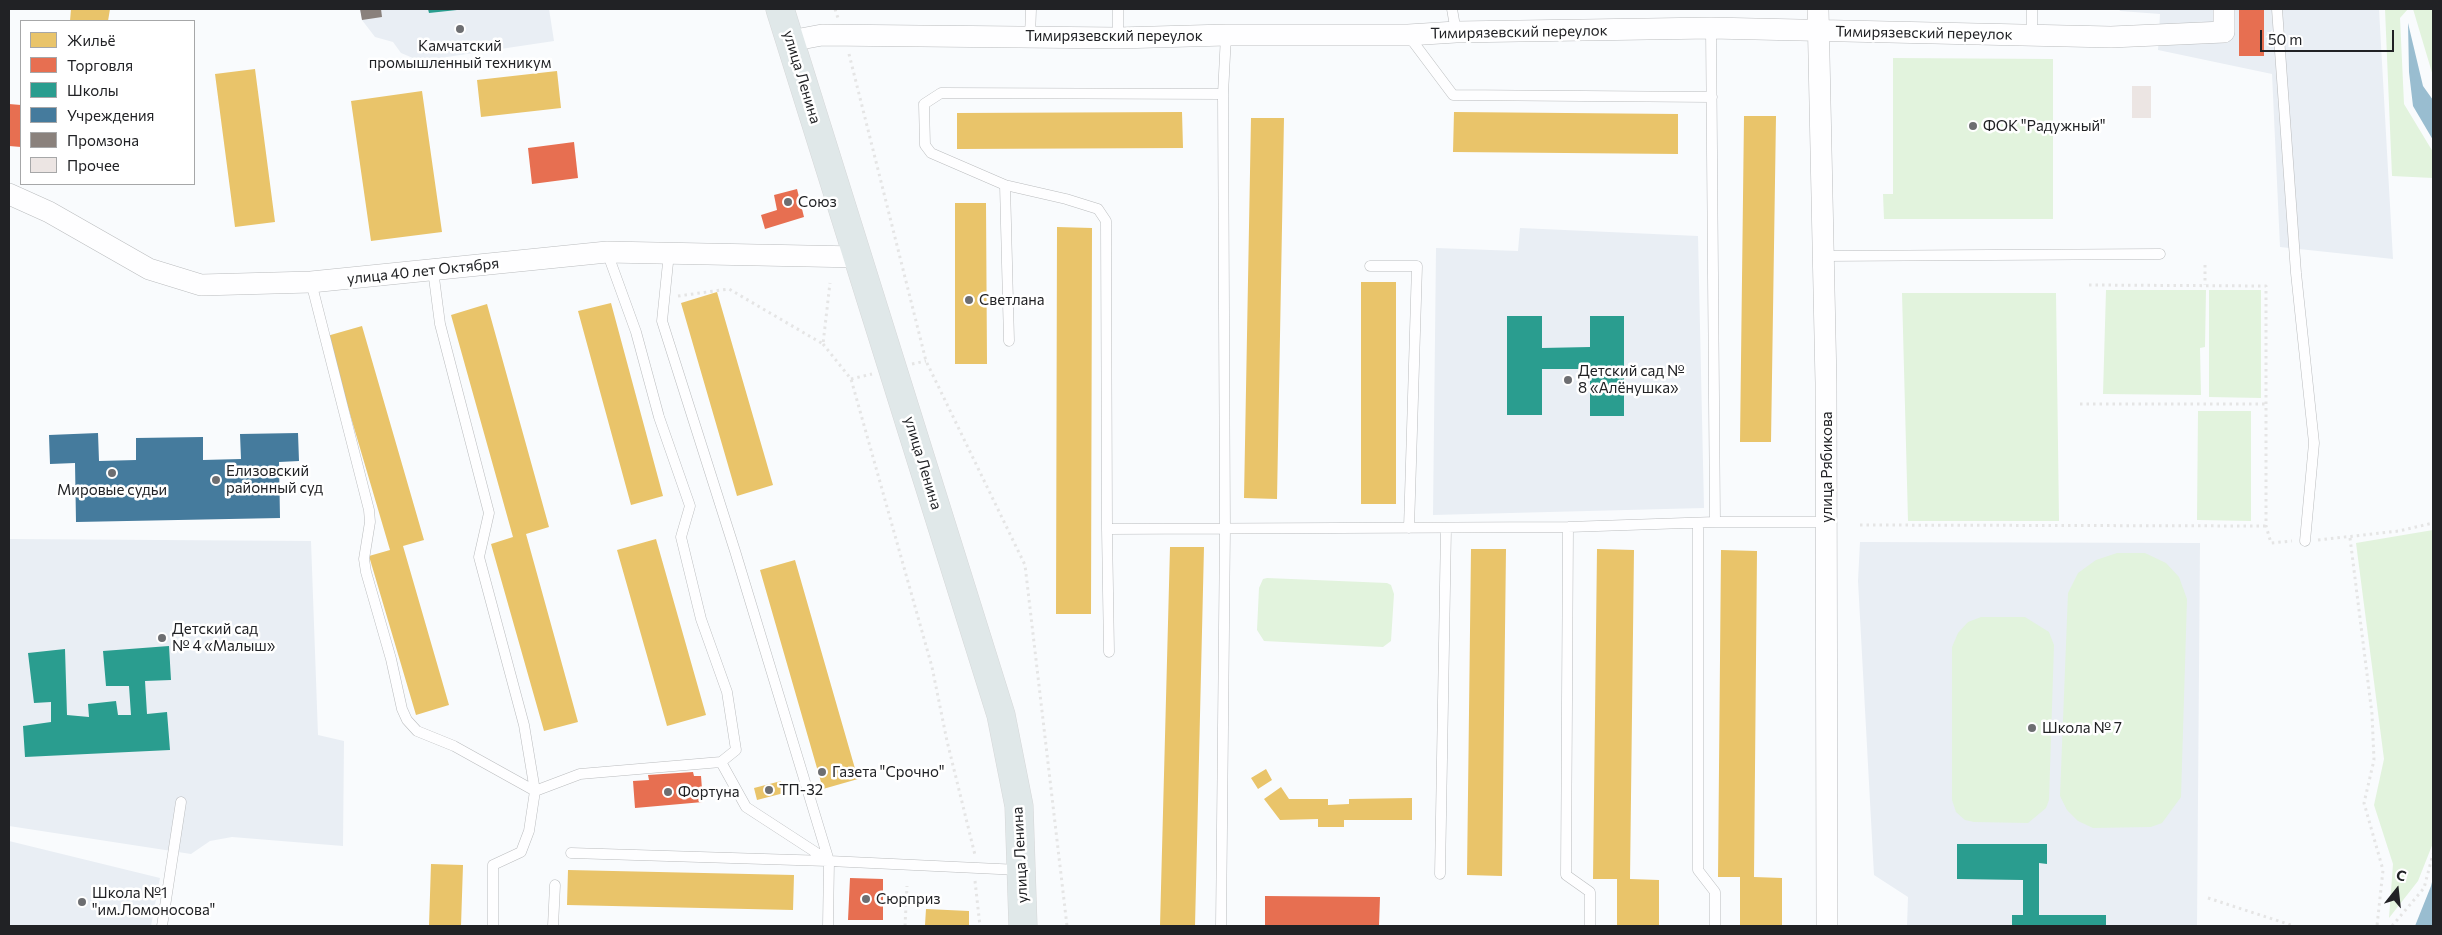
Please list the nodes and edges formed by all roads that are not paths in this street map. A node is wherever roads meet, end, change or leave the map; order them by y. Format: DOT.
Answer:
graph roads {
  1 [pos="780,9"];
  2 [pos="1030,9"];
  3 [pos="1118,9"];
  4 [pos="1452,9"];
  5 [pos="1818,9"];
  6 [pos="2032,9"];
  7 [pos="2224,9"];
  8 [pos="2277,9"];
  9 [pos="1711,28"];
  10 [pos="1818,31"];
  11 [pos="1456,32"];
  12 [pos="1226,35"];
  13 [pos="1408,35"];
  14 [pos="2032,35"];
  15 [pos="1030,37"];
  16 [pos="1118,38"];
  17 [pos="790,41"];
  18 [pos="1223,94"];
  19 [pos="1712,97"];
  20 [pos="1005,186"];
  21 [pos="9,194"];
  22 [pos="607,252"];
  23 [pos="669,253"];
  24 [pos="2160,254"];
  25 [pos="1822,256"];
  26 [pos="858,257"];
  27 [pos="1370,266"];
  28 [pos="433,270"];
  29 [pos="310,282"];
  30 [pos="1009,341"];
  31 [pos="1715,522"];
  32 [pos="1827,522"];
  33 [pos="1698,523"];
  34 [pos="1568,527"];
  35 [pos="1225,528"];
  36 [pos="1409,528"];
  37 [pos="1446,528"];
  38 [pos="1107,529"];
  39 [pos="2304,541"];
  40 [pos="1109,652"];
  41 [pos="721,762"];
  42 [pos="534,791"];
  43 [pos="182,802"];
  44 [pos="571,853"];
  45 [pos="829,862"];
  46 [pos="1021,870"];
  47 [pos="1440,874"];
  48 [pos="555,885"];
  49 [pos="162,926"];
  50 [pos="493,926"];
  51 [pos="553,926"];
  52 [pos="828,926"];
  53 [pos="1023,926"];
  54 [pos="1221,926"];
  55 [pos="1590,926"];
  56 [pos="1715,926"];
  57 [pos="1827,926"];
  1 -- 17 [label="main road, улица Ленина"];
  2 -- 15 [label="lane"];
  3 -- 16 [label="lane"];
  4 -- 11 [label="lane"];
  5 -- 10 [label="street, улица Рябикова"];
  6 -- 14 [label="lane"];
  7 -- 14 [label="street, Тимирязевский переулок"];
  8 -- 39 [label="lane"];
  9 -- 10 [label="street, Тимирязевский переулок"];
  9 -- 11 [label="street, Тимирязевский переулок"];
  9 -- 19 [label="lane"];
  10 -- 14 [label="street, Тимирязевский переулок"];
  10 -- 25 [label="street, улица Рябикова"];
  11 -- 13 [label="street, Тимирязевский переулок"];
  12 -- 13 [label="street, Тимирязевский переулок"];
  12 -- 16 [label="street, Тимирязевский переулок"];
  12 -- 18 [label="lane"];
  13 -- 19 [label="lane"];
  15 -- 16 [label="street, Тимирязевский переулок"];
  15 -- 17 [label="street, Тимирязевский переулок"];
  17 -- 26 [label="main road, улица Ленина"];
  18 -- 20 [label="lane"];
  18 -- 35 [label="lane"];
  19 -- 31 [label="lane"];
  20 -- 30 [label="lane"];
  20 -- 38 [label="lane"];
  21 -- 29 [label="street, улица 40 лет Октября"];
  22 -- 23 [label="street, улица 40 лет Октября"];
  22 -- 28 [label="street, улица 40 лет Октября"];
  22 -- 41 [label="lane"];
  23 -- 26 [label="street, улица 40 лет Октября"];
  23 -- 45 [label="lane"];
  24 -- 25 [label="lane"];
  25 -- 32 [label="street, улица Рябикова"];
  26 -- 46 [label="main road, улица Ленина"];
  27 -- 36 [label="lane"];
  28 -- 29 [label="street, улица 40 лет Октября"];
  28 -- 42 [label="lane"];
  29 -- 42 [label="lane"];
  31 -- 32 [label="lane"];
  31 -- 33 [label="lane"];
  32 -- 57 [label="street, улица Рябикова"];
  33 -- 34 [label="lane"];
  33 -- 56 [label="lane"];
  34 -- 37 [label="lane"];
  34 -- 55 [label="lane"];
  35 -- 36 [label="lane"];
  35 -- 38 [label="lane"];
  35 -- 54 [label="lane"];
  36 -- 37 [label="lane"];
  37 -- 47 [label="lane"];
  38 -- 40 [label="lane"];
  41 -- 42 [label="lane"];
  41 -- 45 [label="lane"];
  42 -- 50 [label="lane"];
  43 -- 49 [label="lane"];
  44 -- 45 [label="lane"];
  45 -- 46 [label="lane"];
  45 -- 52 [label="lane"];
  46 -- 53 [label="main road, улица Ленина"];
  48 -- 51 [label="lane"];
}
